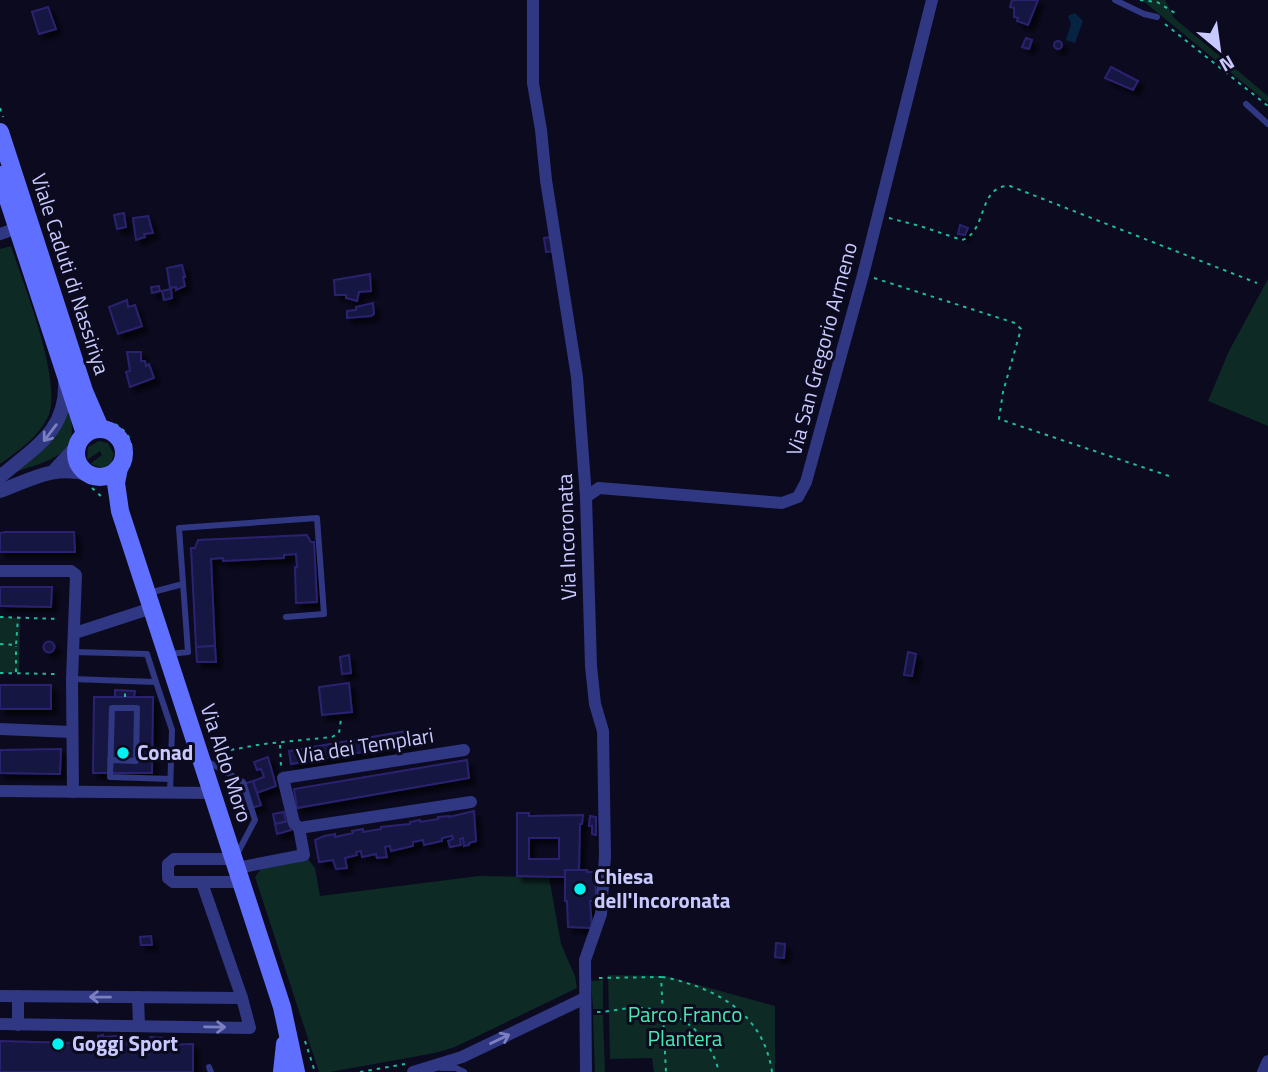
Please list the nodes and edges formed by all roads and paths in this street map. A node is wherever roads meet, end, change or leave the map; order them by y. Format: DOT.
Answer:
graph roads {
  1 [pos="533,0"];
  2 [pos="932,0"];
  3 [pos="1115,0"];
  4 [pos="1135,0"];
  5 [pos="1140,0"];
  6 [pos="1175,13"];
  7 [pos="1157,17"];
  8 [pos="1246,104"];
  9 [pos="1268,106"];
  10 [pos="1268,124"];
  11 [pos="0,132"];
  12 [pos="0,175"];
  13 [pos="878,216"];
  14 [pos="9,231"];
  15 [pos="863,275"];
  16 [pos="1257,283"];
  17 [pos="64,370"];
  18 [pos="87,436"];
  19 [pos="120,468"];
  20 [pos="54,471"];
  21 [pos="1169,476"];
  22 [pos="0,477"];
  23 [pos="91,479"];
  24 [pos="0,491"];
  25 [pos="586,497"];
  26 [pos="113,509"];
  27 [pos="0,571"];
  28 [pos="183,584"];
  29 [pos="150,601"];
  30 [pos="0,617"];
  31 [pos="286,617"];
  32 [pos="18,618"];
  33 [pos="59,619"];
  34 [pos="75,633"];
  35 [pos="0,644"];
  36 [pos="16,645"];
  37 [pos="74,652"];
  38 [pos="167,654"];
  39 [pos="0,673"];
  40 [pos="16,673"];
  41 [pos="58,674"];
  42 [pos="72,679"];
  43 [pos="156,682"];
  44 [pos="125,692"];
  45 [pos="125,697"];
  46 [pos="341,719"];
  47 [pos="0,729"];
  48 [pos="72,732"];
  49 [pos="280,744"];
  50 [pos="464,750"];
  51 [pos="199,757"];
  52 [pos="110,760"];
  53 [pos="283,778"];
  54 [pos="170,779"];
  55 [pos="0,791"];
  56 [pos="72,792"];
  57 [pos="170,793"];
  58 [pos="212,793"];
  59 [pos="471,802"];
  60 [pos="299,828"];
  61 [pos="237,870"];
  62 [pos="202,883"];
  63 [pos="661,977"];
  64 [pos="595,978"];
  65 [pos="0,996"];
  66 [pos="18,996"];
  67 [pos="138,997"];
  68 [pos="242,998"];
  69 [pos="585,998"];
  70 [pos="663,1011"];
  71 [pos="585,1012"];
  72 [pos="0,1024"];
  73 [pos="18,1024"];
  74 [pos="139,1026"];
  75 [pos="285,1030"];
  76 [pos="462,1057"];
  77 [pos="1268,1061"];
  78 [pos="419,1070"];
  79 [pos="282,1072"];
  80 [pos="296,1072"];
  81 [pos="463,1072"];
  82 [pos="586,1072"];
  83 [pos="666,1072"];
  84 [pos="719,1072"];
  85 [pos="772,1072"];
  86 [pos="1264,1072"];
  1 -- 25 [label="street, Via Incoronata"];
  2 -- 13 [label="street, Via San Gregorio Armeno"];
  3 -- 7 [label="lane"];
  4 -- 7 [label="path"];
  5 -- 6 [label="path"];
  7 -- 9 [label="path"];
  8 -- 10 [label="lane"];
  11 -- 18 [label="main road, Viale Caduti di Nassiriya"];
  12 -- 14 [label="main road, Viale Caduti di Nassiriya"];
  13 -- 15 [label="street, Via San Gregorio Armeno"];
  13 -- 16 [label="path"];
  14 -- 17 [label="main road, Viale Caduti di Nassiriya"];
  15 -- 21 [label="path"];
  15 -- 25 [label="street, Via San Gregorio Armeno"];
  17 -- 18 [label="main road, Viale Caduti di Nassiriya"];
  17 -- 22 [label="street, one-way"];
  18 -- 19 [label="main road"];
  18 -- 20 [label="street"];
  18 -- 23 [label="main road"];
  19 -- 23 [label="main road"];
  19 -- 26 [label="main road, Via Aldo Moro"];
  20 -- 23 [label="street"];
  20 -- 24 [label="street"];
  23 -- 26 [label="main road, Via Aldo Moro"];
  23 -- 26 [label="path"];
  25 -- 69 [label="street, Via Incoronata"];
  26 -- 29 [label="main road, Via Aldo Moro"];
  27 -- 34 [label="street"];
  28 -- 29 [label="lane"];
  28 -- 31 [label="lane"];
  28 -- 38 [label="lane"];
  29 -- 34 [label="street"];
  29 -- 38 [label="main road, Via Aldo Moro"];
  30 -- 32 [label="path"];
  32 -- 33 [label="path"];
  32 -- 36 [label="path"];
  34 -- 37 [label="street"];
  35 -- 36 [label="path"];
  36 -- 40 [label="path"];
  37 -- 42 [label="street"];
  37 -- 43 [label="lane"];
  38 -- 51 [label="main road, Via Aldo Moro"];
  39 -- 40 [label="path"];
  40 -- 41 [label="path"];
  42 -- 43 [label="lane"];
  42 -- 48 [label="street"];
  43 -- 54 [label="lane"];
  44 -- 45 [label="path"];
  46 -- 49 [label="path"];
  47 -- 48 [label="street"];
  48 -- 56 [label="street"];
  49 -- 51 [label="path"];
  49 -- 53 [label="path"];
  50 -- 53 [label="street, Via dei Templari"];
  51 -- 58 [label="main road, Via Aldo Moro"];
  51 -- 61 [label="lane"];
  52 -- 52 [label="lane"];
  52 -- 54 [label="lane"];
  53 -- 60 [label="street, Via dei Templari"];
  54 -- 57 [label="lane"];
  55 -- 56 [label="street"];
  56 -- 57 [label="street"];
  57 -- 58 [label="street"];
  58 -- 61 [label="main road, Via Aldo Moro"];
  59 -- 60 [label="street"];
  60 -- 61 [label="street"];
  61 -- 62 [label="street"];
  61 -- 62 [label="street"];
  61 -- 75 [label="main road, Via Aldo Moro"];
  62 -- 68 [label="street"];
  63 -- 64 [label="path"];
  63 -- 70 [label="path"];
  63 -- 85 [label="path"];
  65 -- 66 [label="street"];
  67 -- 66 [label="street, one-way"];
  66 -- 73 [label="street"];
  67 -- 68 [label="street"];
  67 -- 74 [label="street"];
  74 -- 68 [label="street, one-way"];
  69 -- 71 [label="street, Via Incoronata"];
  76 -- 69 [label="street, one-way"];
  70 -- 71 [label="path"];
  70 -- 83 [label="path"];
  70 -- 84 [label="path"];
  71 -- 82 [label="street, Via Incoronata"];
  72 -- 73 [label="street"];
  73 -- 74 [label="street"];
  75 -- 79 [label="main road, Via Aldo Moro"];
  75 -- 80 [label="main road, Via Aldo Moro"];
  76 -- 78 [label="street"];
  76 -- 81 [label="lane"];
  77 -- 86 [label="street"];
  78 -- 81 [label="lane"];
}
